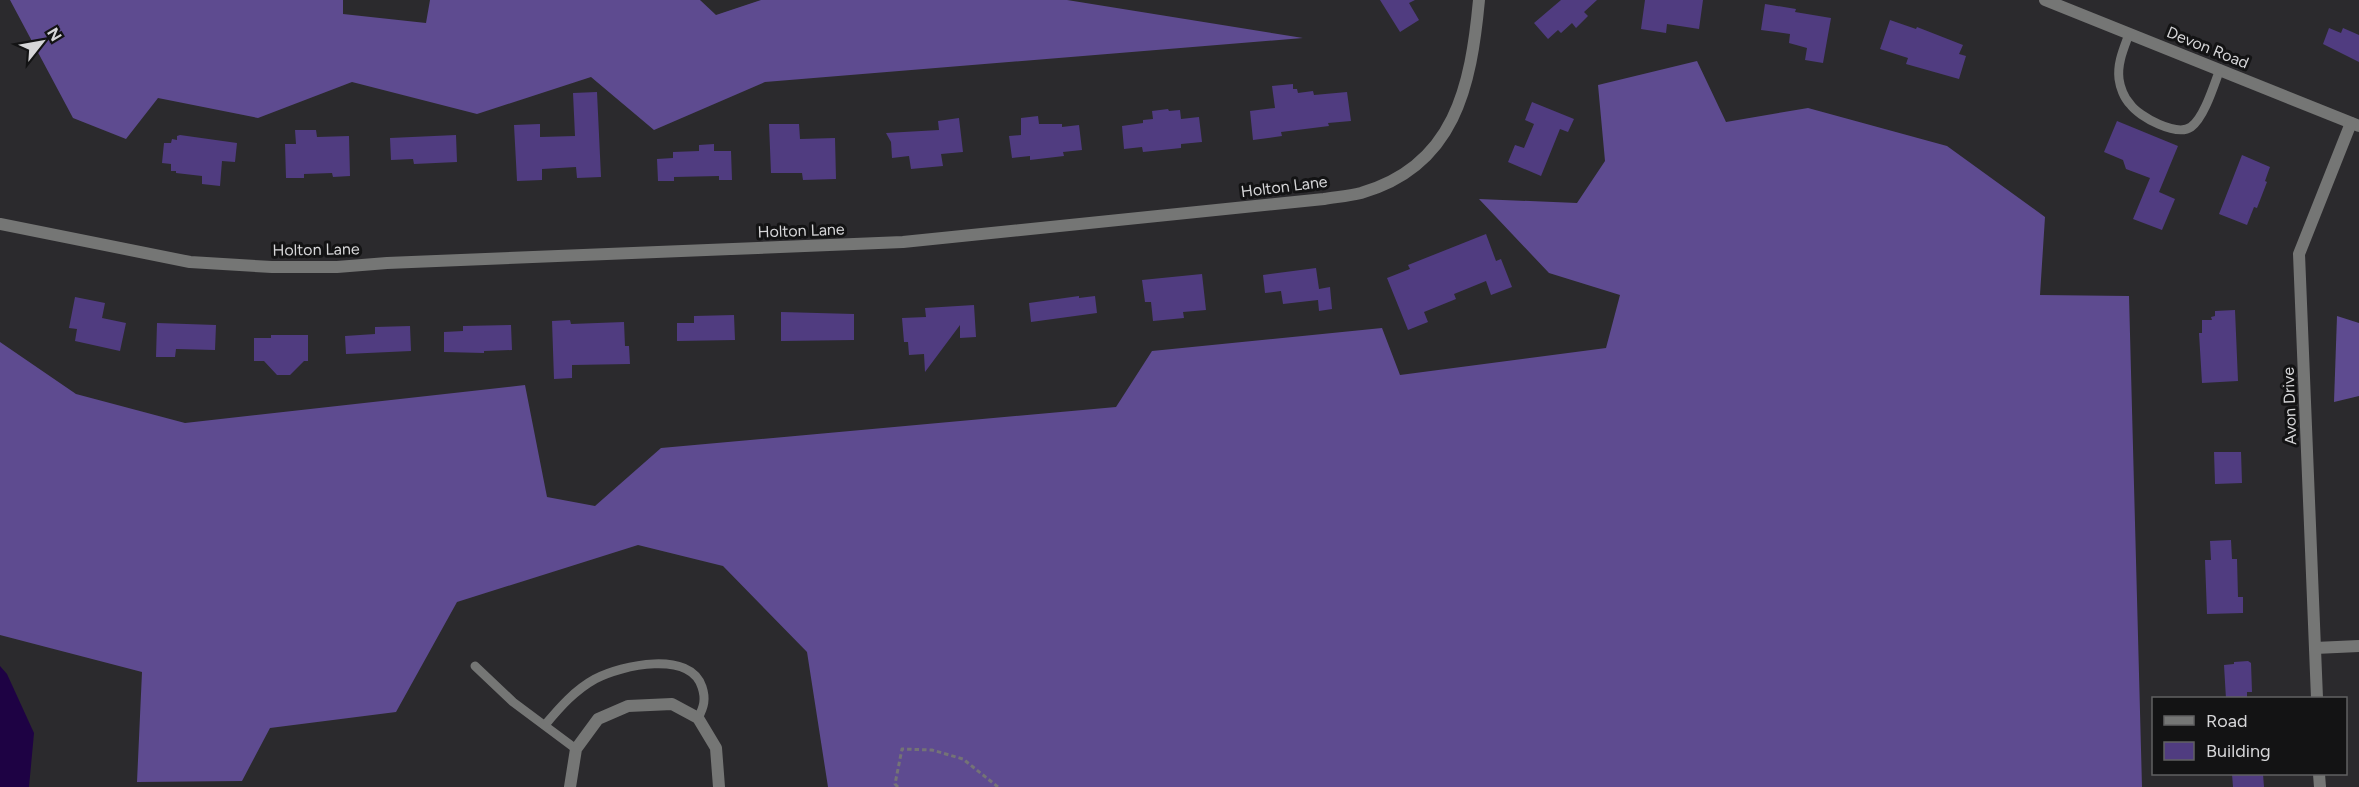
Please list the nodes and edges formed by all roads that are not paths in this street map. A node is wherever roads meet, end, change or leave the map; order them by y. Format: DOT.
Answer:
graph roads {
  1 [pos="1479,0"];
  2 [pos="2045,0"];
  3 [pos="2129,34"];
  4 [pos="2220,69"];
  5 [pos="2355,124"];
  6 [pos="0,224"];
  7 [pos="2359,646"];
  8 [pos="2315,648"];
  9 [pos="475,666"];
  10 [pos="2317,697"];
  11 [pos="698,718"];
  12 [pos="545,725"];
  13 [pos="576,749"];
  14 [pos="570,787"];
  15 [pos="719,787"];
  1 -- 6 [label="street, Holton Lane"];
  2 -- 3 [label="street, Devon Road"];
  3 -- 4 [label="street, Devon Road"];
  3 -- 4 [label="lane"];
  4 -- 5 [label="street, Devon Road"];
  5 -- 8 [label="street, Avon Drive"];
  7 -- 8 [label="street"];
  8 -- 10 [label="street, Avon Drive"];
  9 -- 12 [label="lane"];
  11 -- 12 [label="lane"];
  11 -- 13 [label="street"];
  11 -- 15 [label="street"];
  12 -- 13 [label="lane"];
  13 -- 14 [label="street"];
}
